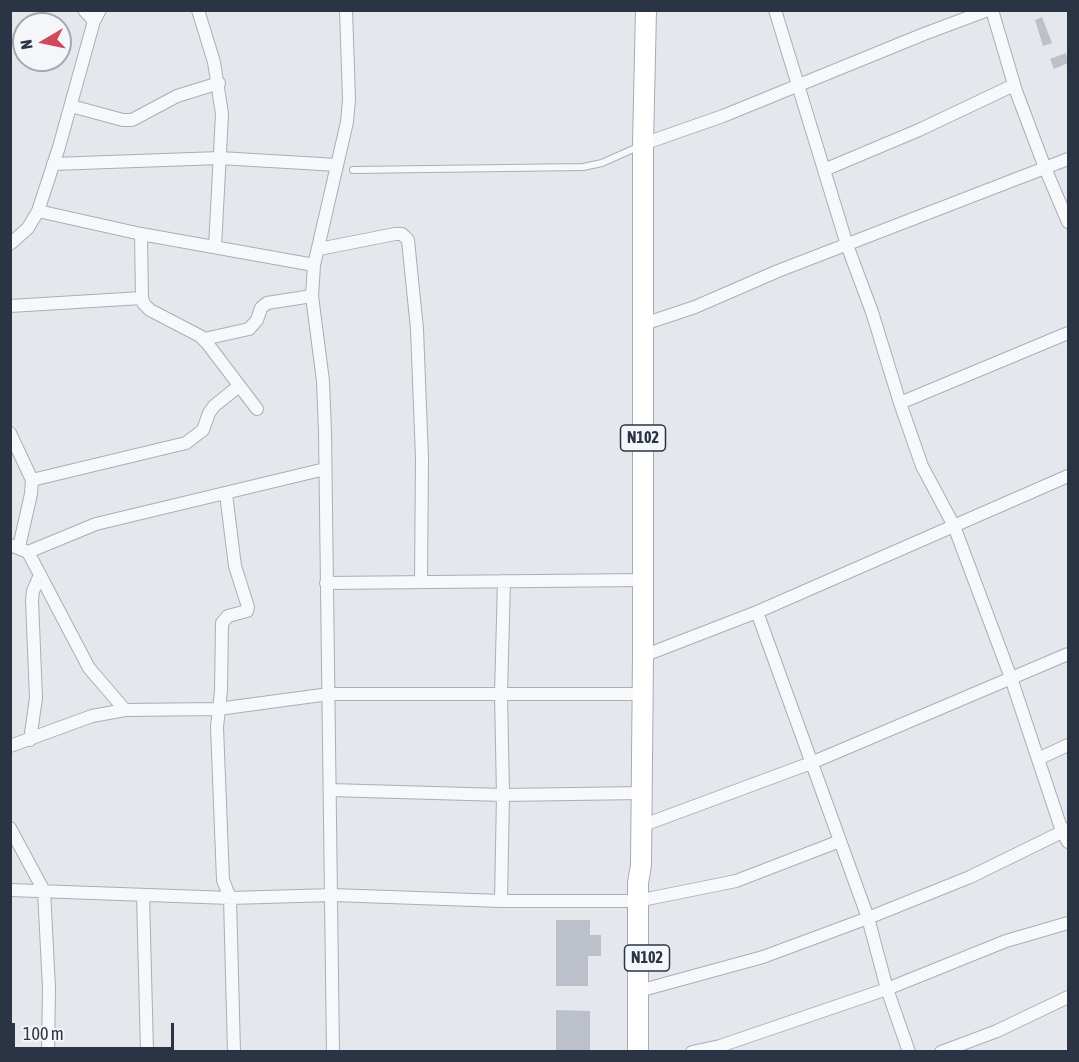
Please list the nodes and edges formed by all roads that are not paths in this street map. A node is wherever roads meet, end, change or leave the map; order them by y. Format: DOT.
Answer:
graph roads {
  1 [pos="84,10"];
  2 [pos="198,10"];
  3 [pos="346,10"];
  4 [pos="646,10"];
  5 [pos="775,10"];
  6 [pos="990,10"];
  7 [pos="97,16"];
  8 [pos="219,83"];
  9 [pos="1014,85"];
  10 [pos="798,86"];
  11 [pos="71,106"];
  12 [pos="643,144"];
  13 [pos="220,158"];
  14 [pos="1068,159"];
  15 [pos="54,164"];
  16 [pos="337,165"];
  17 [pos="1045,168"];
  18 [pos="353,170"];
  19 [pos="824,170"];
  20 [pos="38,211"];
  21 [pos="1068,222"];
  22 [pos="141,234"];
  23 [pos="10,244"];
  24 [pos="847,245"];
  25 [pos="216,247"];
  26 [pos="319,249"];
  27 [pos="314,265"];
  28 [pos="312,296"];
  29 [pos="142,298"];
  30 [pos="10,306"];
  31 [pos="644,324"];
  32 [pos="1068,333"];
  33 [pos="204,339"];
  34 [pos="238,386"];
  35 [pos="900,404"];
  36 [pos="257,410"];
  37 [pos="10,433"];
  38 [pos="325,469"];
  39 [pos="1068,476"];
  40 [pos="32,480"];
  41 [pos="226,494"];
  42 [pos="954,526"];
  43 [pos="19,548"];
  44 [pos="40,575"];
  45 [pos="643,580"];
  46 [pos="504,581"];
  47 [pos="421,582"];
  48 [pos="326,583"];
  49 [pos="757,612"];
  50 [pos="1068,654"];
  51 [pos="644,656"];
  52 [pos="1011,678"];
  53 [pos="329,694"];
  54 [pos="501,694"];
  55 [pos="643,694"];
  56 [pos="218,709"];
  57 [pos="126,710"];
  58 [pos="30,740"];
  59 [pos="1068,745"];
  60 [pos="10,746"];
  61 [pos="1038,759"];
  62 [pos="811,763"];
  63 [pos="330,789"];
  64 [pos="642,793"];
  65 [pos="503,795"];
  66 [pos="641,826"];
  67 [pos="10,828"];
  68 [pos="1066,834"];
  69 [pos="840,841"];
  70 [pos="10,890"];
  71 [pos="44,891"];
  72 [pos="143,895"];
  73 [pos="333,896"];
  74 [pos="230,898"];
  75 [pos="501,901"];
  76 [pos="642,901"];
  77 [pos="868,918"];
  78 [pos="1068,923"];
  79 [pos="646,989"];
  80 [pos="887,989"];
  81 [pos="1068,997"];
  82 [pos="48,1052"];
  83 [pos="147,1052"];
  84 [pos="234,1052"];
  85 [pos="333,1052"];
  86 [pos="638,1052"];
  87 [pos="646,1052"];
  88 [pos="692,1052"];
  89 [pos="909,1052"];
  90 [pos="941,1052"];
  1 -- 7 [label="street"];
  2 -- 8 [label="street"];
  3 -- 16 [label="street"];
  4 -- 12 [label="main road, N102"];
  5 -- 10 [label="street"];
  6 -- 9 [label="street"];
  6 -- 10 [label="street"];
  7 -- 11 [label="street"];
  8 -- 11 [label="street"];
  8 -- 13 [label="street"];
  9 -- 17 [label="street"];
  9 -- 19 [label="street"];
  10 -- 12 [label="street"];
  10 -- 19 [label="street"];
  11 -- 15 [label="street"];
  12 -- 18 [label="lane"];
  12 -- 31 [label="main road, N102"];
  13 -- 15 [label="street"];
  13 -- 16 [label="street"];
  13 -- 25 [label="street"];
  14 -- 17 [label="street"];
  15 -- 20 [label="street"];
  16 -- 26 [label="street"];
  17 -- 21 [label="street"];
  17 -- 24 [label="street"];
  19 -- 24 [label="street"];
  20 -- 22 [label="street"];
  20 -- 23 [label="street"];
  22 -- 25 [label="street"];
  22 -- 29 [label="street"];
  24 -- 31 [label="street"];
  24 -- 35 [label="street"];
  25 -- 27 [label="street"];
  26 -- 27 [label="street"];
  26 -- 47 [label="street"];
  27 -- 28 [label="street"];
  28 -- 33 [label="street"];
  28 -- 38 [label="street"];
  29 -- 30 [label="street"];
  29 -- 33 [label="street"];
  31 -- 45 [label="main road, N102"];
  32 -- 35 [label="street"];
  33 -- 34 [label="street"];
  34 -- 36 [label="street"];
  34 -- 40 [label="street"];
  35 -- 42 [label="street"];
  37 -- 40 [label="street"];
  38 -- 41 [label="street"];
  38 -- 48 [label="street"];
  39 -- 42 [label="street"];
  40 -- 43 [label="street"];
  41 -- 43 [label="street"];
  41 -- 56 [label="street"];
  42 -- 49 [label="street"];
  42 -- 52 [label="street"];
  43 -- 44 [label="street"];
  44 -- 57 [label="street"];
  44 -- 58 [label="street"];
  45 -- 46 [label="street"];
  45 -- 51 [label="main road, N102"];
  46 -- 47 [label="street"];
  46 -- 54 [label="street"];
  47 -- 48 [label="street"];
  48 -- 53 [label="street"];
  49 -- 51 [label="street"];
  49 -- 62 [label="street"];
  50 -- 52 [label="street"];
  51 -- 55 [label="main road, N102"];
  52 -- 61 [label="street"];
  52 -- 62 [label="street"];
  53 -- 54 [label="street"];
  53 -- 56 [label="street"];
  53 -- 63 [label="street"];
  54 -- 55 [label="street"];
  54 -- 65 [label="street"];
  55 -- 64 [label="main road, N102"];
  56 -- 57 [label="street"];
  56 -- 74 [label="street"];
  57 -- 58 [label="street"];
  58 -- 60 [label="street"];
  59 -- 61 [label="street"];
  61 -- 68 [label="street"];
  62 -- 66 [label="street"];
  62 -- 69 [label="street"];
  63 -- 65 [label="street"];
  63 -- 73 [label="street"];
  64 -- 65 [label="street"];
  64 -- 66 [label="main road, N102"];
  65 -- 75 [label="street"];
  66 -- 76 [label="main road, N102"];
  67 -- 71 [label="street"];
  68 -- 77 [label="street"];
  69 -- 76 [label="street"];
  69 -- 77 [label="street"];
  70 -- 71 [label="street"];
  71 -- 72 [label="street"];
  71 -- 82 [label="street"];
  72 -- 74 [label="street"];
  72 -- 83 [label="street"];
  73 -- 74 [label="street"];
  73 -- 75 [label="street"];
  73 -- 85 [label="street"];
  74 -- 84 [label="street"];
  75 -- 76 [label="street"];
  76 -- 79 [label="main road, N102"];
  76 -- 86 [label="main road, N102"];
  77 -- 79 [label="street"];
  77 -- 80 [label="street"];
  78 -- 80 [label="street"];
  79 -- 87 [label="main road, N102"];
  80 -- 88 [label="street"];
  80 -- 89 [label="street"];
  81 -- 90 [label="street"];
}
